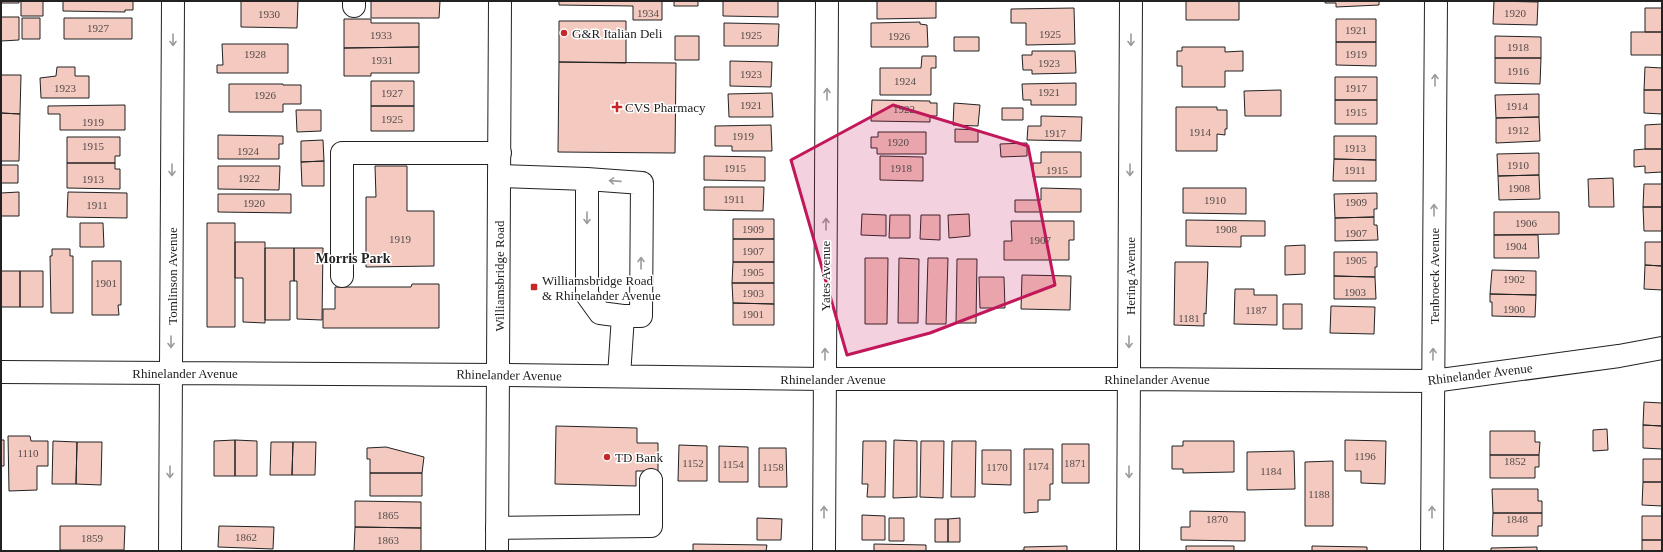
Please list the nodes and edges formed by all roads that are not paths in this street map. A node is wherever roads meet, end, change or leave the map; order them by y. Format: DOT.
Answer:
graph roads {
  1 [pos="173,1"];
  2 [pos="500,1"];
  3 [pos="827,1"];
  4 [pos="1131,1"];
  5 [pos="1436,1"];
  6 [pos="500,153"];
  7 [pos="499,176"];
  8 [pos="587,179"];
  9 [pos="342,276"];
  10 [pos="623,316"];
  11 [pos="1662,348"];
  12 [pos="1,372"];
  13 [pos="171,373"];
  14 [pos="498,375"];
  15 [pos="619,376"];
  16 [pos="825,379"];
  17 [pos="1129,379"];
  18 [pos="1433,381"];
  19 [pos="651,480"];
  20 [pos="497,528"];
  21 [pos="170,551"];
  22 [pos="497,551"];
  23 [pos="824,551"];
  24 [pos="1128,551"];
  25 [pos="1432,551"];
  1 -- 13 [label="street, Tomlinson Avenue, one-way"];
  2 -- 6 [label="street, Williamsbridge Road"];
  16 -- 3 [label="street, Yates Avenue, one-way"];
  4 -- 17 [label="street, Hering Avenue, one-way"];
  18 -- 5 [label="street, Tenbroeck Avenue, one-way"];
  6 -- 7 [label="street, Williamsbridge Road"];
  6 -- 9 [label="street"];
  7 -- 8 [label="street"];
  7 -- 14 [label="street, Williamsbridge Road"];
  8 -- 10 [label="street, one-way"];
  10 -- 8 [label="street, one-way"];
  10 -- 15 [label="street"];
  11 -- 18 [label="street, Rhinelander Avenue"];
  12 -- 13 [label="street, Rhinelander Avenue"];
  13 -- 14 [label="street, Rhinelander Avenue"];
  13 -- 21 [label="street, Tomlinson Avenue, one-way"];
  14 -- 15 [label="street, Rhinelander Avenue"];
  14 -- 20 [label="street, Williamsbridge Road"];
  15 -- 16 [label="street, Rhinelander Avenue"];
  16 -- 17 [label="street, Rhinelander Avenue"];
  23 -- 16 [label="street, Yates Avenue, one-way"];
  17 -- 18 [label="street, Rhinelander Avenue"];
  17 -- 24 [label="street, Hering Avenue, one-way"];
  25 -- 18 [label="street, Tenbroeck Avenue, one-way"];
  19 -- 20 [label="street"];
  20 -- 22 [label="street, Williamsbridge Road"];
}
